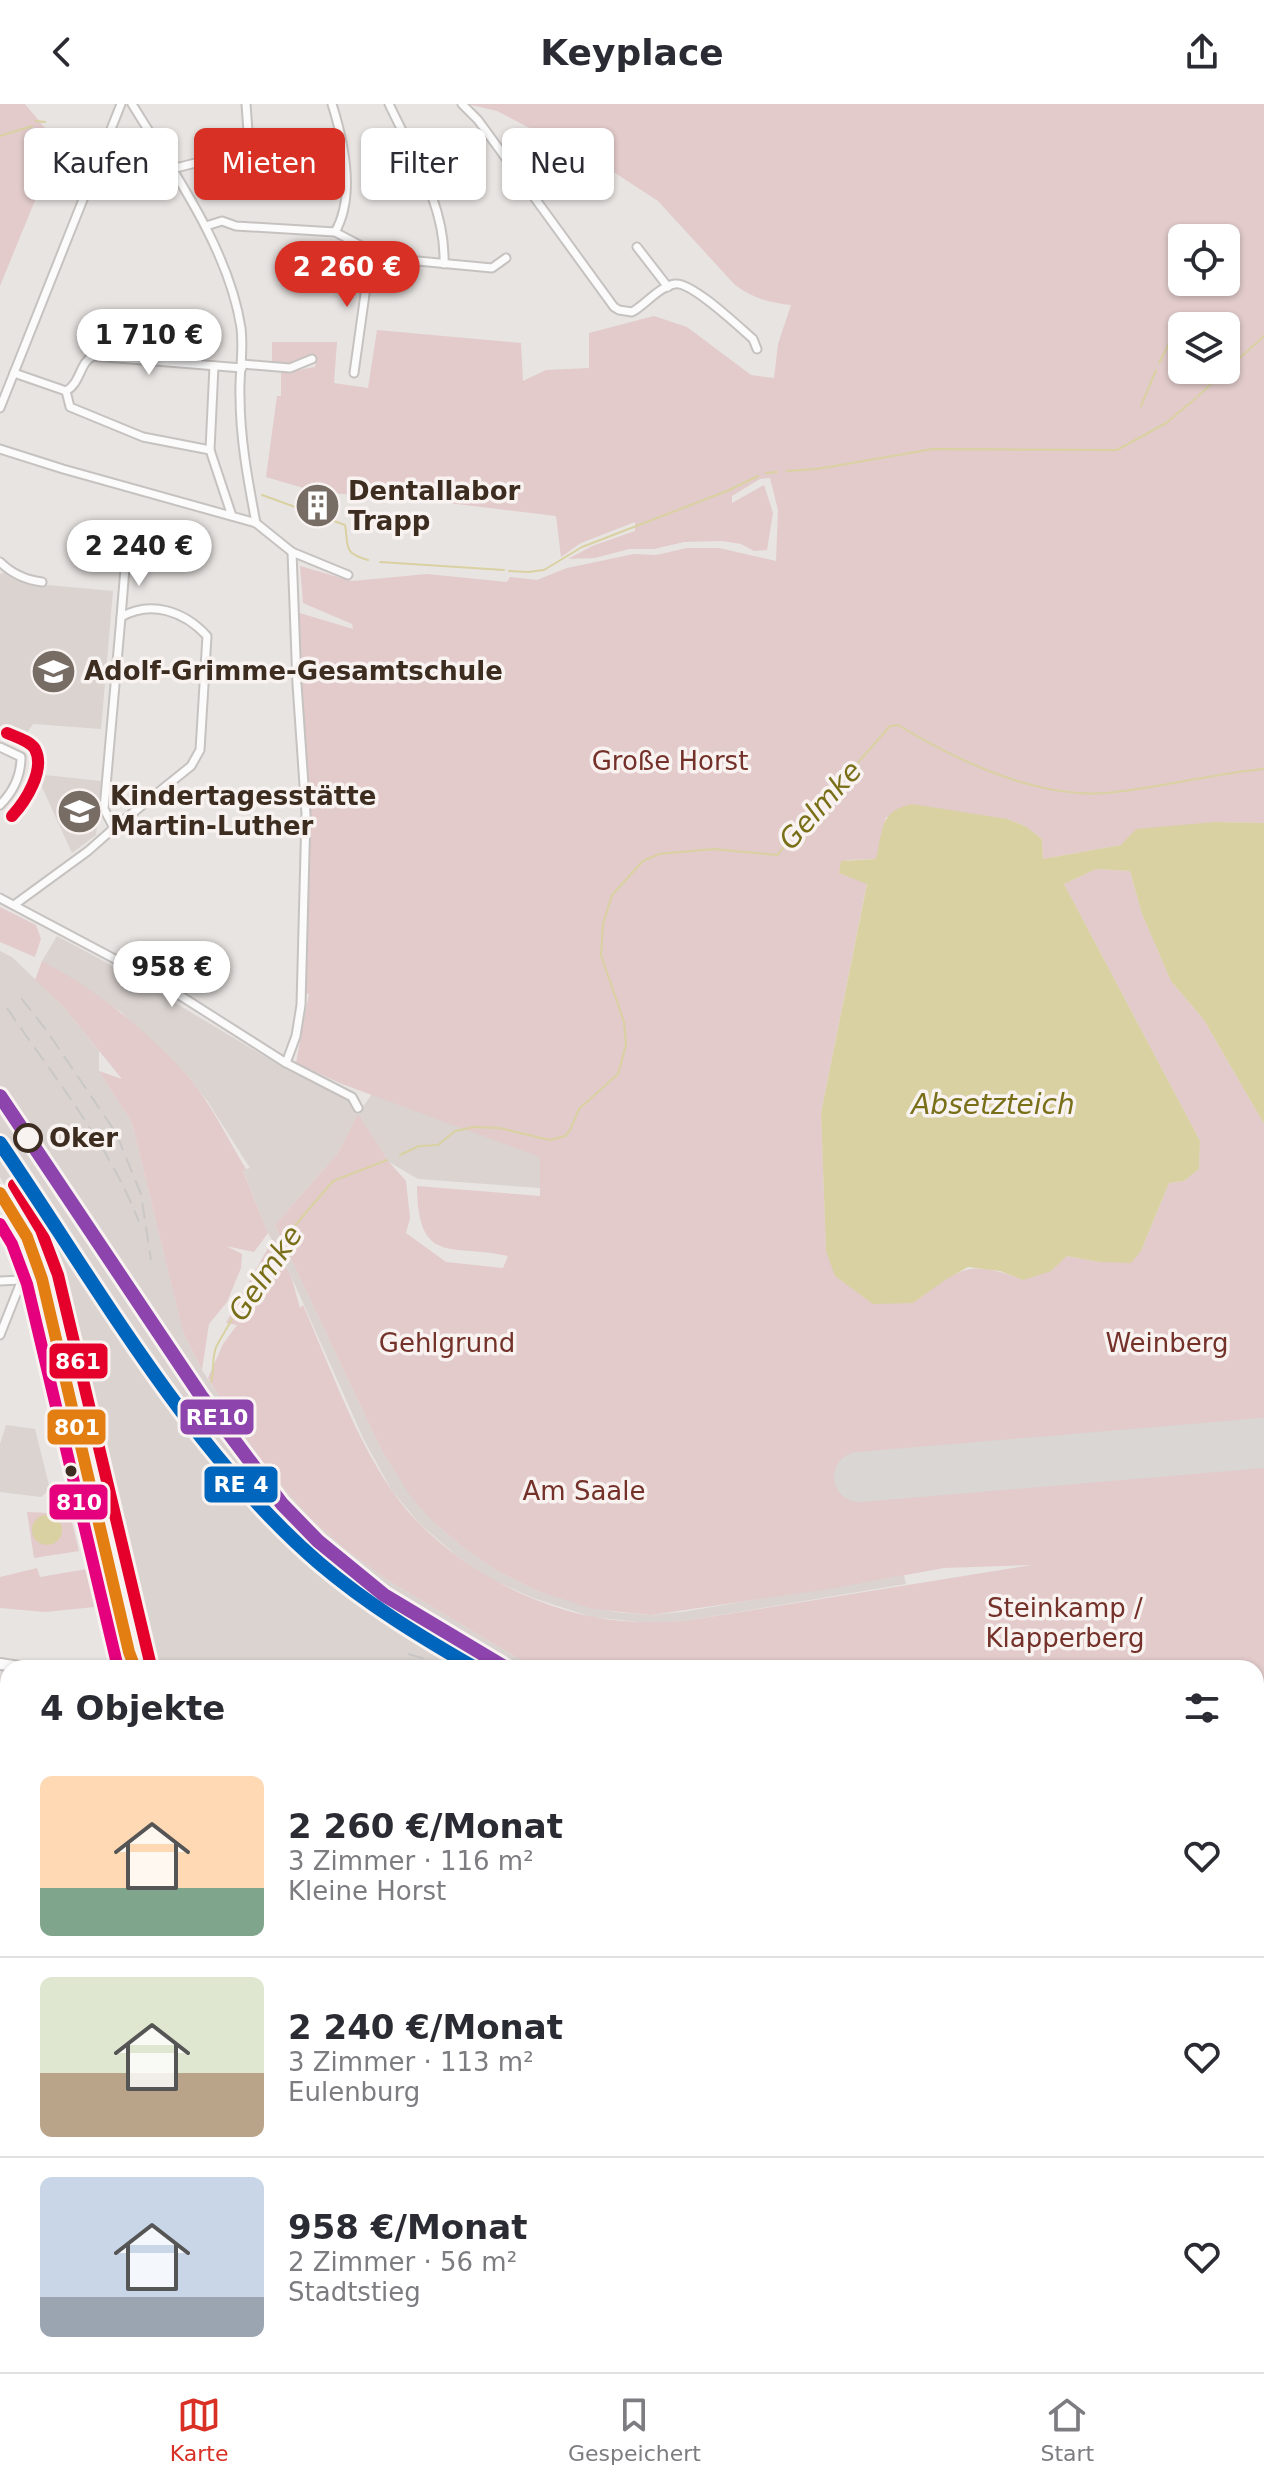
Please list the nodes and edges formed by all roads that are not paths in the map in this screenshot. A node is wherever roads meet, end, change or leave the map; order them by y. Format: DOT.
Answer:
graph roads {
  1 [pos="121,104"];
  2 [pos="132,104"];
  3 [pos="246,104"];
  4 [pos="332,104"];
  5 [pos="389,104"];
  6 [pos="462,104"];
  7 [pos="147,128"];
  8 [pos="248,128"];
  9 [pos="178,179"];
  10 [pos="206,226"];
  11 [pos="335,232"];
  12 [pos="637,247"];
  13 [pos="371,251"];
  14 [pos="506,258"];
  15 [pos="444,264"];
  16 [pos="668,287"];
  17 [pos="757,349"];
  18 [pos="312,359"];
  19 [pos="214,366"];
  20 [pos="242,366"];
  21 [pos="14,373"];
  22 [pos="354,373"];
  23 [pos="66,391"];
  24 [pos="0,408"];
  25 [pos="210,450"];
  26 [pos="1,452"];
  27 [pos="232,516"];
  28 [pos="256,523"];
  29 [pos="292,552"];
  30 [pos="126,556"];
  31 [pos="0,562"];
  32 [pos="348,575"];
  33 [pos="42,582"];
  34 [pos="121,617"];
  35 [pos="0,747"];
  36 [pos="0,805"];
  37 [pos="114,828"];
  38 [pos="0,898"];
  39 [pos="14,905"];
  40 [pos="286,1063"];
  41 [pos="358,1108"];
  42 [pos="0,1193"];
  43 [pos="42,1279"];
  44 [pos="0,1281"];
  45 [pos="21,1282"];
  46 [pos="0,1335"];
  47 [pos="132,1660"];
  1 -- 21 [label="street"];
  2 -- 7 [label="street"];
  3 -- 8 [label="street"];
  4 -- 11 [label="street"];
  5 -- 15 [label="street"];
  6 -- 16 [label="street"];
  9 -- 10 [label="street"];
  10 -- 11 [label="street"];
  10 -- 20 [label="street"];
  11 -- 13 [label="street"];
  12 -- 16 [label="street"];
  13 -- 15 [label="street"];
  13 -- 22 [label="street"];
  14 -- 15 [label="street"];
  16 -- 17 [label="street"];
  18 -- 20 [label="street"];
  19 -- 20 [label="street"];
  19 -- 23 [label="street"];
  19 -- 25 [label="street"];
  20 -- 28 [label="street"];
  21 -- 23 [label="street"];
  21 -- 24 [label="street"];
  23 -- 25 [label="street"];
  25 -- 27 [label="street"];
  26 -- 27 [label="street"];
  27 -- 28 [label="street"];
  28 -- 29 [label="street"];
  29 -- 32 [label="street"];
  29 -- 40 [label="street"];
  30 -- 34 [label="street"];
  31 -- 33 [label="street"];
  34 -- 37 [label="street"];
  34 -- 37 [label="street"];
  35 -- 36 [label="street"];
  37 -- 39 [label="street"];
  38 -- 39 [label="street"];
  39 -- 40 [label="street"];
  40 -- 41 [label="street"];
  42 -- 43 [label="main road"];
  43 -- 45 [label="street"];
  43 -- 47 [label="main road"];
  44 -- 45 [label="street"];
  45 -- 46 [label="street"];
}
